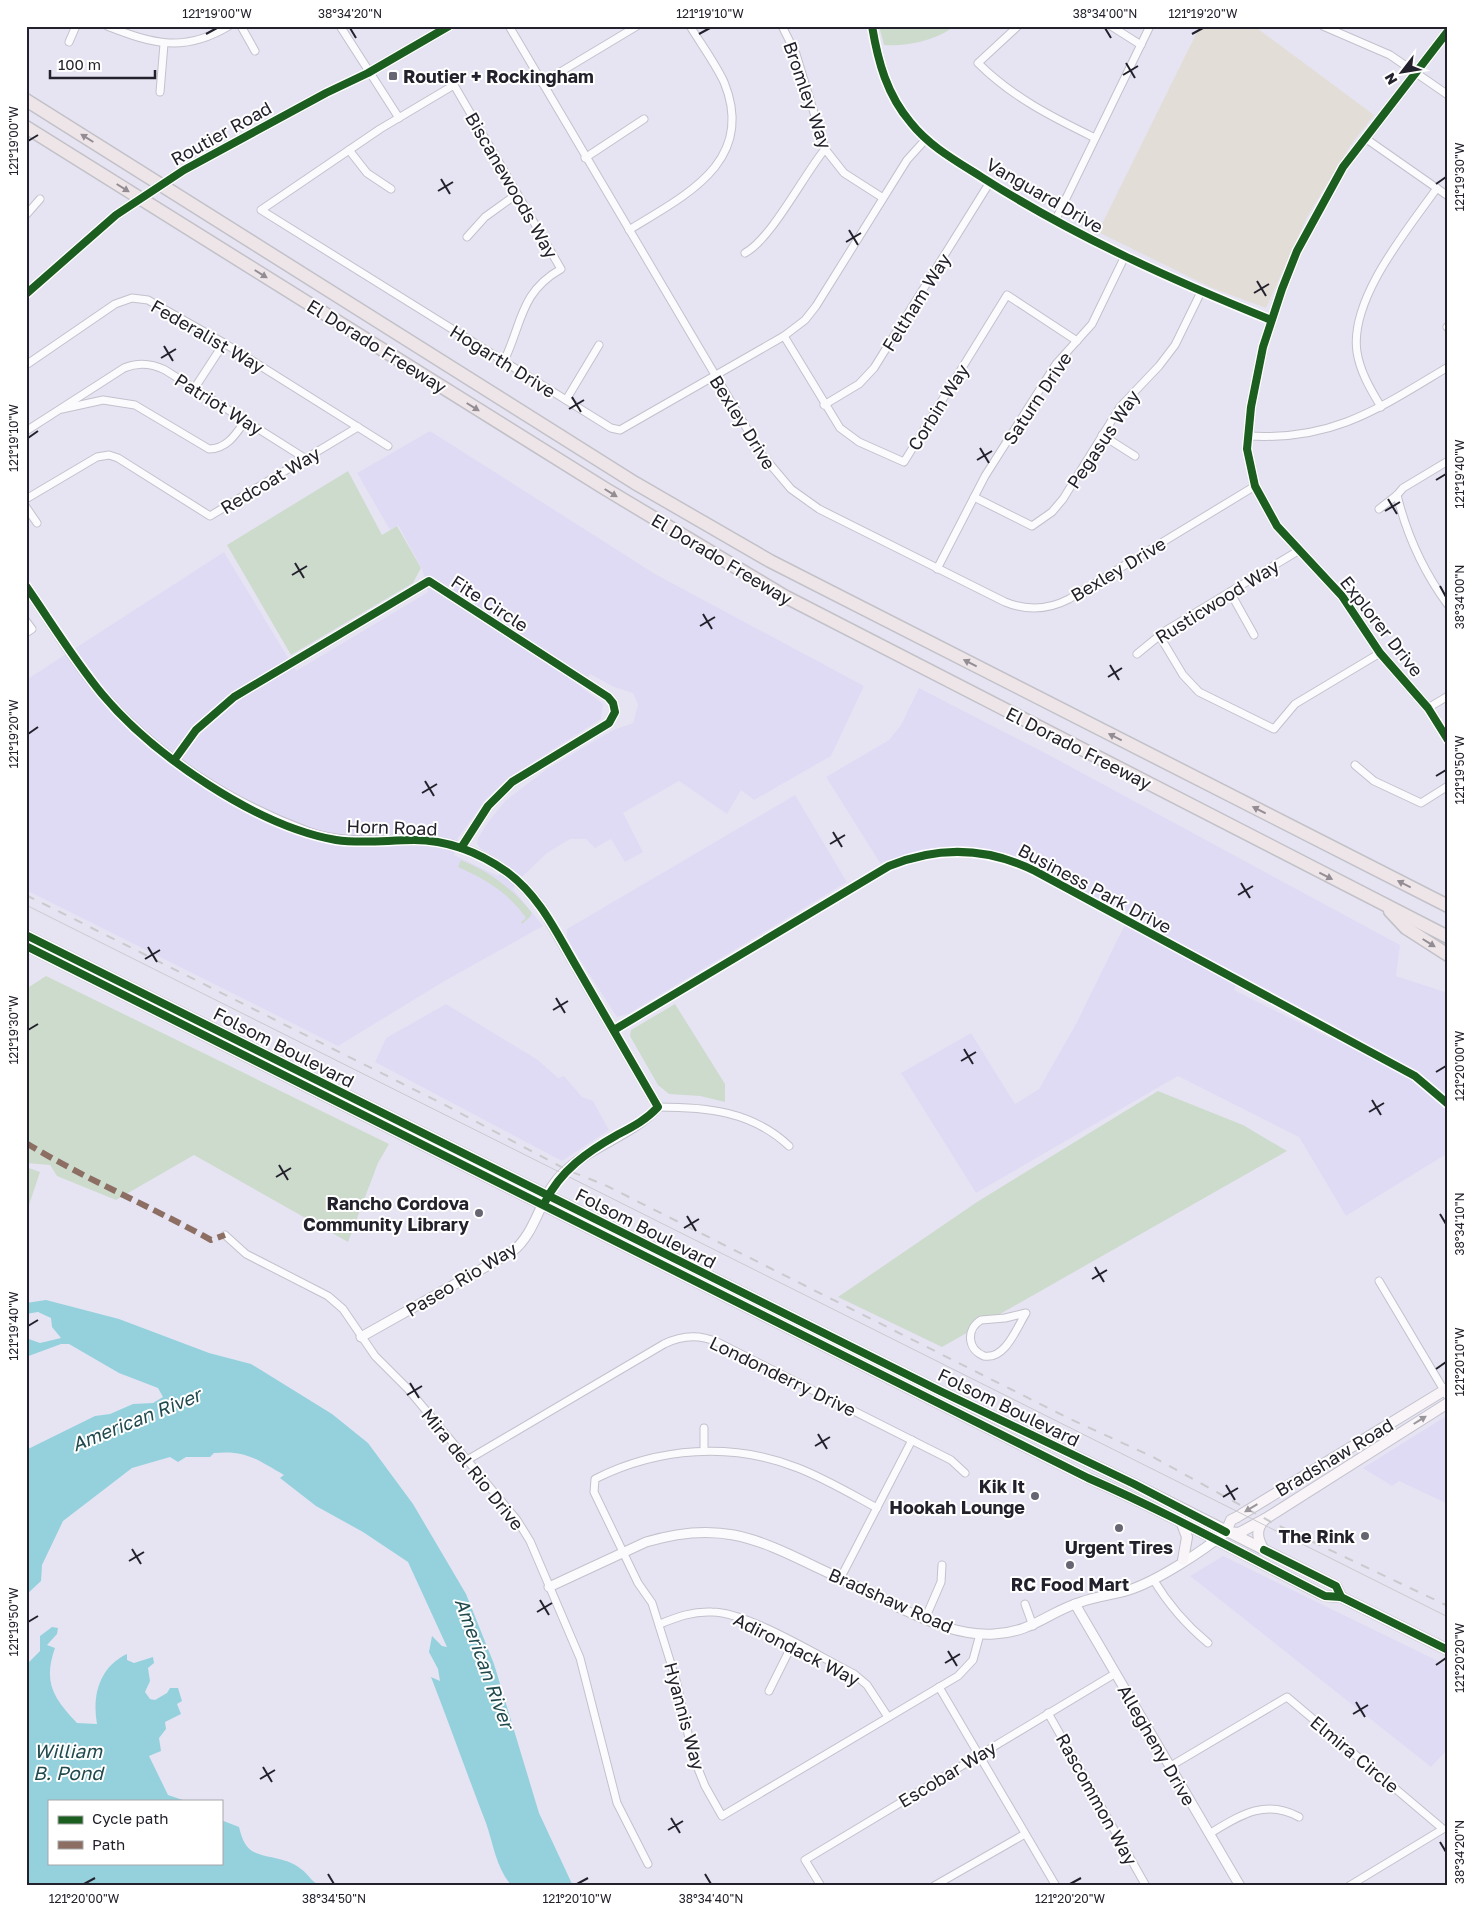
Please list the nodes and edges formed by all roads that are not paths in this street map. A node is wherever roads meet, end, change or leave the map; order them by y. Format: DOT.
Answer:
graph roads {
  1 [pos="76,26"];
  2 [pos="108,26"];
  3 [pos="228,26"];
  4 [pos="241,26"];
  5 [pos="340,26"];
  6 [pos="509,26"];
  7 [pos="637,26"];
  8 [pos="690,26"];
  9 [pos="782,26"];
  10 [pos="872,26"];
  11 [pos="1018,26"];
  12 [pos="1111,26"];
  13 [pos="1150,26"];
  14 [pos="1323,26"];
  15 [pos="446,27"];
  16 [pos="1448,31"];
  17 [pos="69,42"];
  18 [pos="164,44"];
  19 [pos="1141,45"];
  20 [pos="255,51"];
  21 [pos="1416,72"];
  22 [pos="368,73"];
  23 [pos="542,83"];
  24 [pos="160,92"];
  25 [pos="1448,95"];
  26 [pos="26,100"];
  27 [pos="399,118"];
  28 [pos="644,119"];
  29 [pos="26,127"];
  30 [pos="1096,138"];
  31 [pos="1365,138"];
  32 [pos="926,139"];
  33 [pos="825,149"];
  34 [pos="349,150"];
  35 [pos="585,158"];
  36 [pos="990,182"];
  37 [pos="1437,188"];
  38 [pos="391,190"];
  39 [pos="517,194"];
  40 [pos="1448,196"];
  41 [pos="40,198"];
  42 [pos="883,198"];
  43 [pos="26,215"];
  44 [pos="1055,221"];
  45 [pos="629,230"];
  46 [pos="467,237"];
  47 [pos="745,253"];
  48 [pos="1125,256"];
  49 [pos="1201,292"];
  50 [pos="26,294"];
  51 [pos="1271,320"];
  52 [pos="784,336"];
  53 [pos="1077,341"];
  54 [pos="224,343"];
  55 [pos="599,345"];
  56 [pos="504,361"];
  57 [pos="26,365"];
  58 [pos="1448,367"];
  59 [pos="714,377"];
  60 [pos="194,389"];
  61 [pos="566,400"];
  62 [pos="824,405"];
  63 [pos="1382,407"];
  64 [pos="57,410"];
  65 [pos="245,421"];
  66 [pos="358,427"];
  67 [pos="26,430"];
  68 [pos="1102,435"];
  69 [pos="1248,436"];
  70 [pos="388,446"];
  71 [pos="1135,456"];
  72 [pos="306,459"];
  73 [pos="1448,461"];
  74 [pos="1255,486"];
  75 [pos="1397,495"];
  76 [pos="974,497"];
  77 [pos="26,499"];
  78 [pos="26,507"];
  79 [pos="1378,509"];
  80 [pos="37,523"];
  81 [pos="1298,551"];
  82 [pos="937,569"];
  83 [pos="26,586"];
  84 [pos="1230,592"];
  85 [pos="1448,604"];
  86 [pos="26,621"];
  87 [pos="26,633"];
  88 [pos="1159,635"];
  89 [pos="1254,635"];
  90 [pos="1380,653"];
  91 [pos="1137,654"];
  92 [pos="1448,696"];
  93 [pos="1428,708"];
  94 [pos="1448,740"];
  95 [pos="175,760"];
  96 [pos="1355,765"];
  97 [pos="1448,786"];
  98 [pos="461,848"];
  99 [pos="1386,905"];
  100 [pos="1448,906"];
  101 [pos="26,935"];
  102 [pos="1448,937"];
  103 [pos="26,946"];
  104 [pos="1448,955"];
  105 [pos="614,1030"];
  106 [pos="310,1089"];
  107 [pos="363,1103"];
  108 [pos="1448,1104"];
  109 [pos="658,1107"];
  110 [pos="415,1142"];
  111 [pos="788,1146"];
  112 [pos="463,1153"];
  113 [pos="548,1195"];
  114 [pos="543,1205"];
  115 [pos="225,1235"];
  116 [pos="668,1268"];
  117 [pos="1379,1282"];
  118 [pos="724,1284"];
  119 [pos="361,1337"];
  120 [pos="1008,1340"];
  121 [pos="1446,1392"];
  122 [pos="1448,1403"];
  123 [pos="704,1428"];
  124 [pos="912,1440"];
  125 [pos="704,1451"];
  126 [pos="469,1459"];
  127 [pos="965,1473"];
  128 [pos="877,1508"];
  129 [pos="1265,1519"];
  130 [pos="1182,1521"];
  131 [pos="1226,1532"];
  132 [pos="1215,1541"];
  133 [pos="1264,1550"];
  134 [pos="624,1552"];
  135 [pos="1183,1560"];
  136 [pos="942,1565"];
  137 [pos="840,1579"];
  138 [pos="1153,1579"];
  139 [pos="549,1587"];
  140 [pos="1341,1597"];
  141 [pos="1025,1604"];
  142 [pos="1074,1604"];
  143 [pos="924,1620"];
  144 [pos="660,1624"];
  145 [pos="1033,1626"];
  146 [pos="980,1634"];
  147 [pos="793,1643"];
  148 [pos="1208,1643"];
  149 [pos="1448,1650"];
  150 [pos="1116,1673"];
  151 [pos="939,1687"];
  152 [pos="769,1691"];
  153 [pos="1048,1713"];
  154 [pos="888,1717"];
  155 [pos="980,1755"];
  156 [pos="1169,1767"];
  157 [pos="1299,1817"];
  158 [pos="1025,1834"];
  159 [pos="1210,1834"];
  160 [pos="648,1864"];
  161 [pos="821,1886"];
  162 [pos="934,1886"];
  163 [pos="1056,1886"];
  164 [pos="1146,1886"];
  165 [pos="1240,1886"];
  166 [pos="1349,1886"];
  1 -- 17 [label="street"];
  2 -- 18 [label="street"];
  3 -- 18 [label="street"];
  4 -- 20 [label="street"];
  5 -- 22 [label="street"];
  6 -- 23 [label="street, Bexley Drive"];
  7 -- 23 [label="street"];
  8 -- 45 [label="street"];
  9 -- 33 [label="street, Bromley Way"];
  10 -- 32 [label="street, Vanguard Drive"];
  11 -- 30 [label="street"];
  12 -- 19 [label="street"];
  13 -- 19 [label="street"];
  14 -- 21 [label="street"];
  15 -- 22 [label="street, Routier Road"];
  16 -- 21 [label="street, Explorer Drive"];
  18 -- 24 [label="street"];
  19 -- 30 [label="street"];
  21 -- 25 [label="street"];
  21 -- 31 [label="street, Explorer Drive"];
  22 -- 27 [label="street"];
  22 -- 50 [label="street, Routier Road, bridge"];
  23 -- 35 [label="street, Bexley Drive"];
  100 -- 26 [label="highway, El Dorado Freeway, one-way"];
  27 -- 34 [label="street, Hogarth Drive"];
  27 -- 39 [label="street, Biscanewoods Way"];
  28 -- 35 [label="street"];
  29 -- 99 [label="highway, El Dorado Freeway, one-way"];
  30 -- 44 [label="street"];
  31 -- 37 [label="street"];
  31 -- 51 [label="street, Explorer Drive"];
  32 -- 36 [label="street, Vanguard Drive"];
  32 -- 42 [label="street, Hogarth Drive"];
  33 -- 42 [label="street, Bromley Way"];
  33 -- 47 [label="street"];
  34 -- 38 [label="street"];
  34 -- 56 [label="street, Hogarth Drive"];
  35 -- 45 [label="street, Bexley Drive"];
  36 -- 44 [label="street, Vanguard Drive"];
  36 -- 62 [label="street, Feltham Way"];
  37 -- 40 [label="street"];
  37 -- 63 [label="street"];
  39 -- 46 [label="street"];
  39 -- 56 [label="street, Biscanewoods Way"];
  41 -- 43 [label="street"];
  42 -- 52 [label="street, Hogarth Drive"];
  44 -- 48 [label="street, Vanguard Drive"];
  45 -- 59 [label="street, Bexley Drive"];
  48 -- 49 [label="street, Vanguard Drive"];
  48 -- 53 [label="street, Saturn Drive"];
  49 -- 51 [label="street, Vanguard Drive"];
  49 -- 68 [label="street, Pegasus Way"];
  51 -- 69 [label="street, Explorer Drive"];
  52 -- 59 [label="street, Hogarth Drive"];
  52 -- 62 [label="street, Corbin Way"];
  53 -- 62 [label="street, Corbin Way"];
  53 -- 76 [label="street, Saturn Drive"];
  54 -- 57 [label="street, Federalist Way"];
  54 -- 60 [label="street"];
  54 -- 66 [label="street, Federalist Way"];
  55 -- 61 [label="street"];
  56 -- 61 [label="street, Hogarth Drive"];
  58 -- 63 [label="street"];
  59 -- 61 [label="street, Hogarth Drive"];
  59 -- 82 [label="street, Bexley Drive"];
  60 -- 64 [label="street, Patriot Way"];
  60 -- 65 [label="street, Patriot Way"];
  63 -- 69 [label="street"];
  64 -- 65 [label="street"];
  64 -- 67 [label="street, Patriot Way"];
  65 -- 72 [label="street, Patriot Way"];
  66 -- 70 [label="street, Federalist Way"];
  66 -- 72 [label="street, Redcoat Way"];
  68 -- 71 [label="street"];
  68 -- 76 [label="street, Pegasus Way"];
  69 -- 74 [label="street, Explorer Drive"];
  72 -- 77 [label="street, Redcoat Way"];
  73 -- 75 [label="street"];
  74 -- 81 [label="street, Explorer Drive"];
  74 -- 82 [label="street, Bexley Drive"];
  75 -- 79 [label="street"];
  75 -- 85 [label="street"];
  76 -- 82 [label="street, Saturn Drive"];
  78 -- 80 [label="street"];
  81 -- 84 [label="street, Rusticwood Way"];
  81 -- 90 [label="street, Explorer Drive"];
  83 -- 95 [label="street, Horn Road"];
  84 -- 88 [label="street, Rusticwood Way"];
  84 -- 89 [label="street"];
  86 -- 87 [label="street"];
  88 -- 90 [label="street"];
  88 -- 91 [label="street, Rusticwood Way"];
  90 -- 93 [label="street, Explorer Drive"];
  92 -- 93 [label="street"];
  93 -- 94 [label="street, Explorer Drive"];
  95 -- 98 [label="street, Horn Road"];
  95 -- 98 [label="street, Fite Circle"];
  96 -- 97 [label="street"];
  98 -- 105 [label="street, Horn Road"];
  99 -- 102 [label="highway, El Dorado Freeway"];
  99 -- 104 [label="highway, one-way"];
  101 -- 107 [label="main road, Folsom Boulevard"];
  103 -- 106 [label="main road, Folsom Boulevard"];
  105 -- 108 [label="street, Business Park Drive"];
  105 -- 109 [label="street, Horn Road"];
  106 -- 107 [label="main road"];
  106 -- 110 [label="main road, Folsom Boulevard"];
  107 -- 112 [label="main road, Folsom Boulevard"];
  109 -- 111 [label="street"];
  109 -- 113 [label="street"];
  110 -- 112 [label="main road"];
  110 -- 114 [label="main road, Folsom Boulevard"];
  112 -- 113 [label="main road, Folsom Boulevard"];
  113 -- 114 [label="street"];
  113 -- 118 [label="main road, Folsom Boulevard"];
  114 -- 116 [label="main road, Folsom Boulevard"];
  114 -- 119 [label="street, Paseo Rio Way"];
  115 -- 119 [label="street, Mira del Rio Drive"];
  116 -- 118 [label="main road"];
  116 -- 130 [label="main road, Folsom Boulevard"];
  117 -- 121 [label="street"];
  118 -- 131 [label="main road, Folsom Boulevard"];
  119 -- 126 [label="street, Mira del Rio Drive"];
  120 -- 120 [label="street"];
  121 -- 131 [label="main road, Bradshaw Road, one-way"];
  129 -- 122 [label="main road, Bradshaw Road, one-way"];
  123 -- 125 [label="street"];
  124 -- 126 [label="street, Londonderry Drive"];
  124 -- 127 [label="street, Londonderry Drive"];
  124 -- 128 [label="street"];
  125 -- 128 [label="street, Hyannis Way"];
  125 -- 134 [label="street, Hyannis Way"];
  126 -- 139 [label="street, Mira del Rio Drive"];
  128 -- 137 [label="street"];
  129 -- 131 [label="main road, Bradshaw Road"];
  129 -- 133 [label="main road"];
  130 -- 132 [label="main road, Folsom Boulevard"];
  130 -- 135 [label="main road"];
  131 -- 132 [label="street, Bradshaw Road"];
  131 -- 133 [label="main road, Folsom Boulevard"];
  132 -- 135 [label="street, Bradshaw Road"];
  132 -- 140 [label="main road, Folsom Boulevard"];
  133 -- 140 [label="main road, Folsom Boulevard"];
  134 -- 137 [label="street, Bradshaw Road"];
  134 -- 139 [label="street, Bradshaw Road"];
  134 -- 144 [label="street, Hyannis Way"];
  135 -- 138 [label="street, Bradshaw Road"];
  136 -- 143 [label="street"];
  137 -- 143 [label="street, Bradshaw Road"];
  138 -- 142 [label="street, Bradshaw Road"];
  138 -- 148 [label="street"];
  139 -- 160 [label="street, Mira del Rio Drive"];
  140 -- 149 [label="main road, Folsom Boulevard"];
  141 -- 145 [label="street"];
  142 -- 145 [label="street, Bradshaw Road"];
  142 -- 150 [label="street, Allegheny Drive"];
  143 -- 146 [label="street, Bradshaw Road"];
  144 -- 147 [label="street, Adirondack Way"];
  144 -- 154 [label="street, Hyannis Way"];
  145 -- 146 [label="street, Bradshaw Road"];
  146 -- 151 [label="street, Hyannis Way"];
  147 -- 152 [label="street"];
  147 -- 154 [label="street, Adirondack Way"];
  150 -- 153 [label="street, Escobar Way"];
  150 -- 156 [label="street, Allegheny Drive"];
  151 -- 154 [label="street, Hyannis Way"];
  151 -- 155 [label="street"];
  153 -- 155 [label="street, Escobar Way"];
  153 -- 164 [label="street, Rascommon Way"];
  155 -- 158 [label="street"];
  155 -- 161 [label="street, Escobar Way"];
  156 -- 159 [label="street, Allegheny Drive"];
  156 -- 166 [label="street, Elmira Circle"];
  157 -- 159 [label="street"];
  158 -- 162 [label="street"];
  158 -- 163 [label="street"];
  159 -- 165 [label="street, Allegheny Drive"];
}
